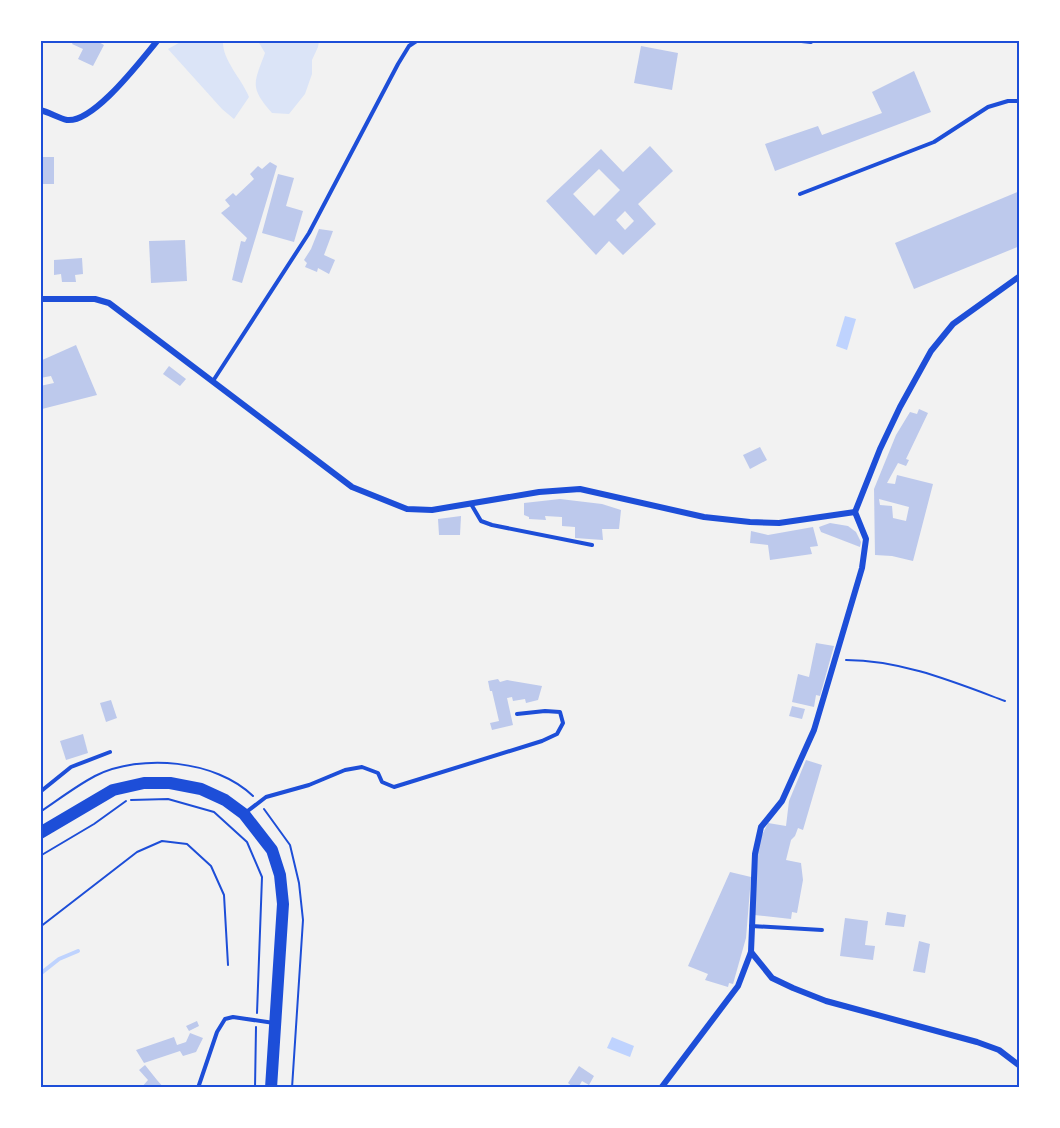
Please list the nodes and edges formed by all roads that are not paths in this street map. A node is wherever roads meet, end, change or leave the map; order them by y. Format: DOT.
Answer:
graph roads {
  1 [pos="158,40"];
  2 [pos="418,40"];
  3 [pos="792,40"];
  4 [pos="811,42"];
  5 [pos="1020,101"];
  6 [pos="40,110"];
  7 [pos="800,194"];
  8 [pos="1020,276"];
  9 [pos="40,298"];
  10 [pos="212,382"];
  11 [pos="471,503"];
  12 [pos="855,512"];
  13 [pos="592,546"];
  14 [pos="518,714"];
  15 [pos="110,752"];
  16 [pos="40,792"];
  17 [pos="244,814"];
  18 [pos="40,833"];
  19 [pos="751,926"];
  20 [pos="822,930"];
  21 [pos="751,952"];
  22 [pos="275,1023"];
  23 [pos="1020,1066"];
  24 [pos="198,1088"];
  25 [pos="271,1088"];
  26 [pos="662,1088"];
  1 -- 6 [label="street"];
  2 -- 10 [label="lane"];
  3 -- 4 [label="lane"];
  5 -- 7 [label="lane"];
  8 -- 12 [label="street"];
  9 -- 10 [label="street"];
  10 -- 11 [label="street"];
  11 -- 12 [label="street"];
  11 -- 13 [label="lane"];
  12 -- 19 [label="street"];
  14 -- 17 [label="lane"];
  15 -- 16 [label="lane"];
  17 -- 18 [label="main road"];
  17 -- 22 [label="main road"];
  19 -- 20 [label="lane"];
  19 -- 21 [label="street"];
  21 -- 23 [label="street"];
  21 -- 26 [label="street"];
  22 -- 24 [label="lane"];
  22 -- 25 [label="main road"];
}
